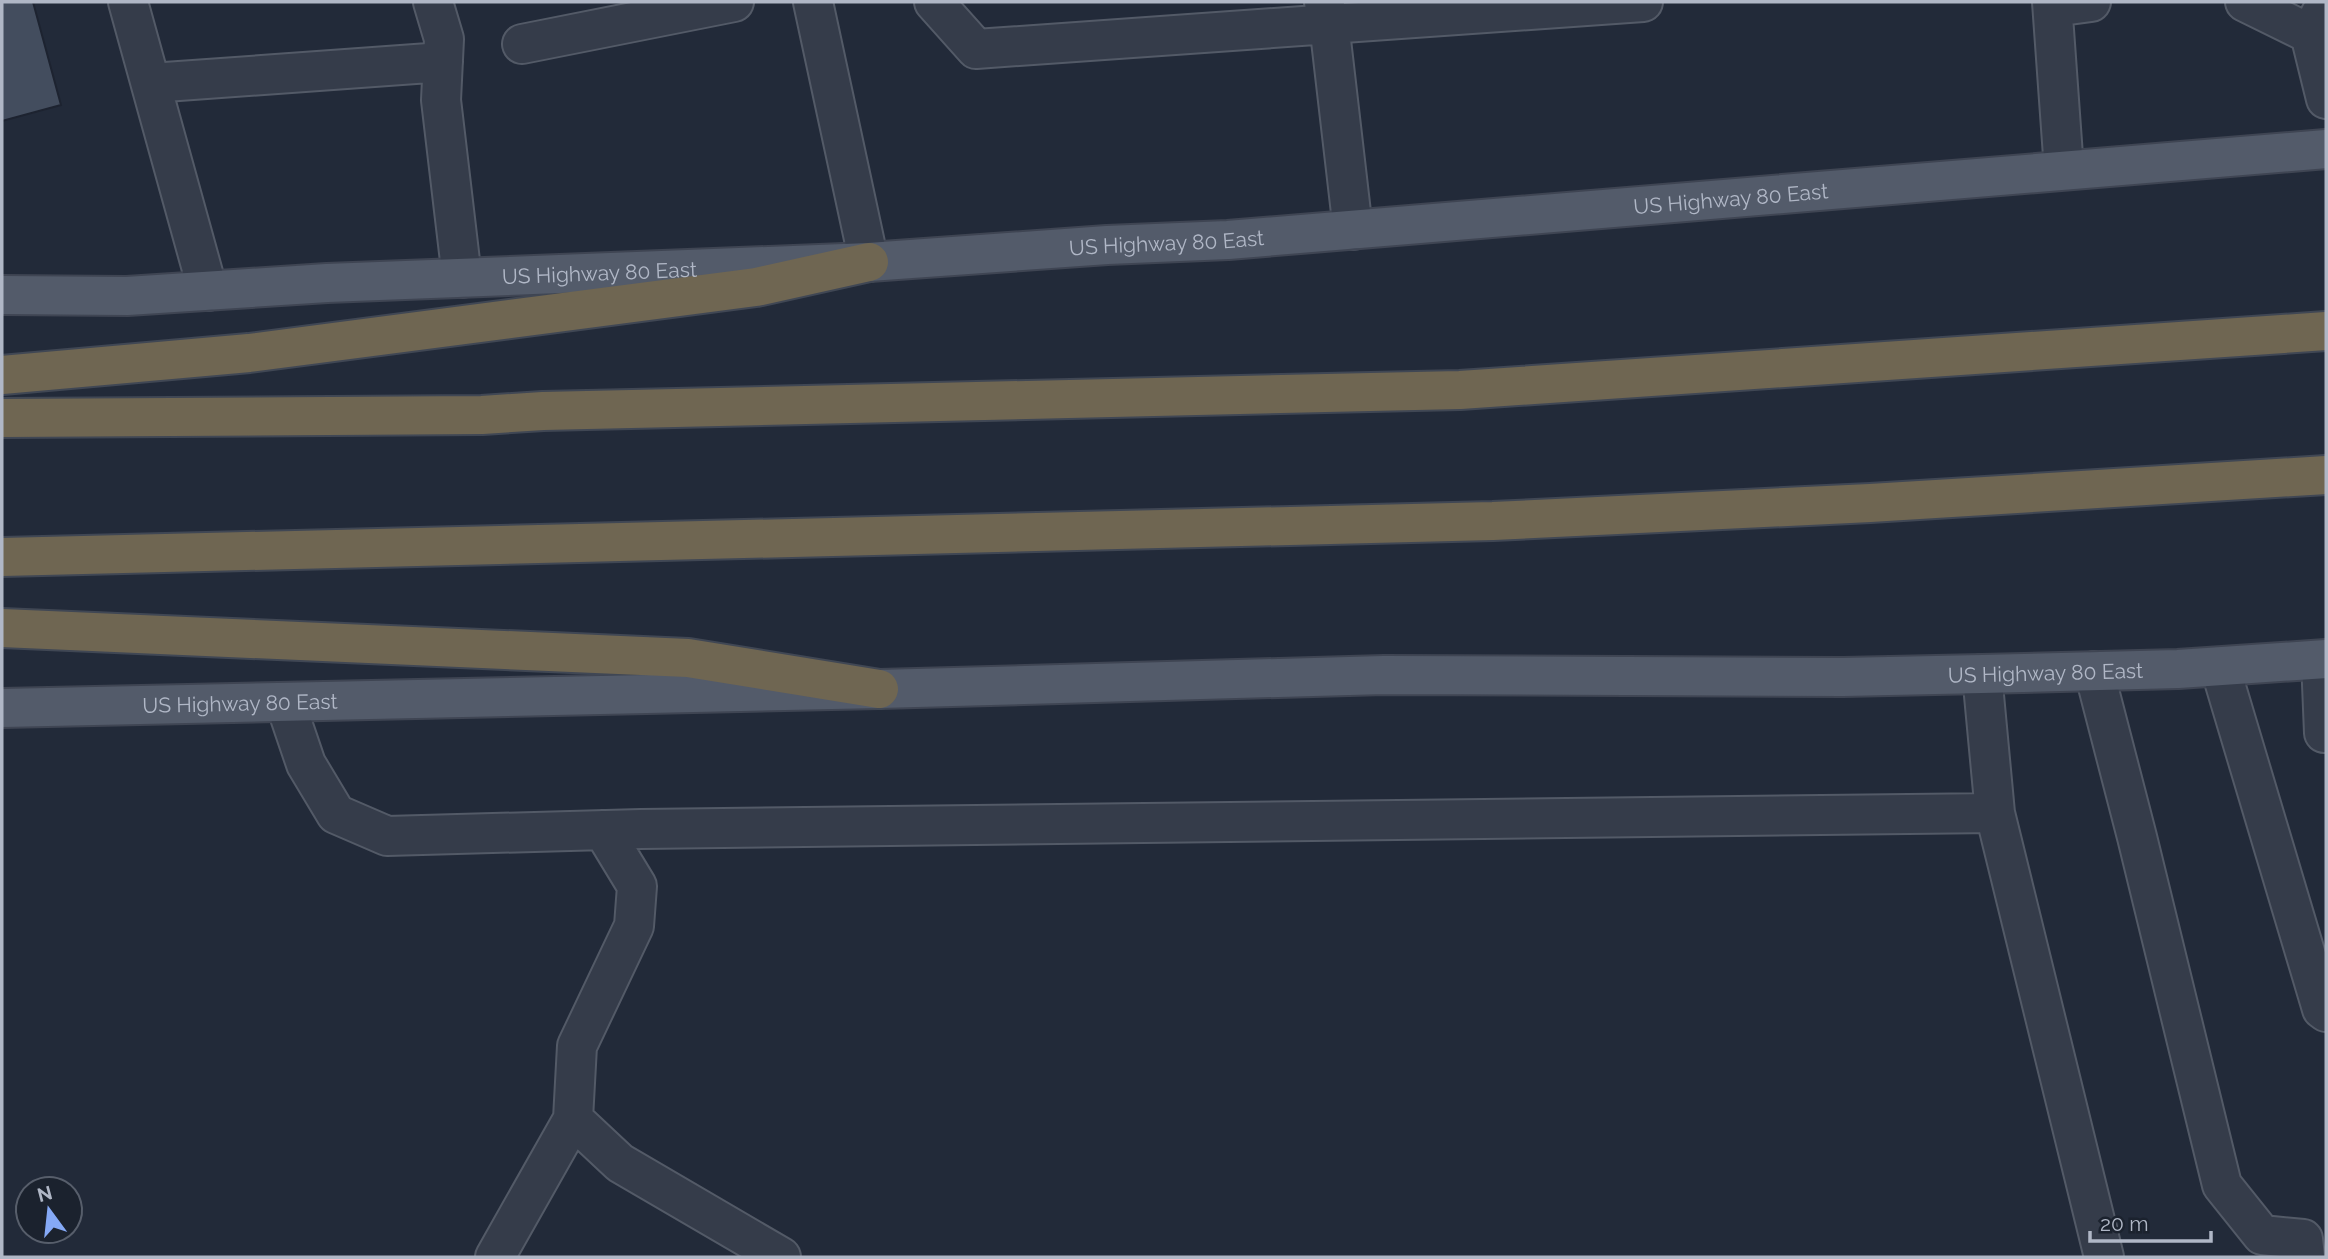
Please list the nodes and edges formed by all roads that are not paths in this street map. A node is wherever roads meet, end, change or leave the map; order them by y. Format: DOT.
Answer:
graph roads {
  1 [pos="128,2"];
  2 [pos="433,2"];
  3 [pos="734,2"];
  4 [pos="813,2"];
  5 [pos="934,2"];
  6 [pos="1643,2"];
  7 [pos="2091,2"];
  8 [pos="2245,2"];
  9 [pos="2053,4"];
  10 [pos="1326,12"];
  11 [pos="2318,19"];
  12 [pos="522,44"];
  13 [pos="443,62"];
  14 [pos="151,83"];
  15 [pos="2326,99"];
  16 [pos="2326,149"];
  17 [pos="2064,170"];
  18 [pos="1353,230"];
  19 [pos="869,262"];
  20 [pos="462,278"];
  21 [pos="208,291"];
  22 [pos="2,295"];
  23 [pos="2326,331"];
  24 [pos="2,375"];
  25 [pos="2,418"];
  26 [pos="2326,475"];
  27 [pos="2,557"];
  28 [pos="2,628"];
  29 [pos="2324,659"];
  30 [pos="2220,667"];
  31 [pos="2094,671"];
  32 [pos="1982,674"];
  33 [pos="879,689"];
  34 [pos="285,702"];
  35 [pos="2,708"];
  36 [pos="2326,732"];
  37 [pos="1995,813"];
  38 [pos="603,830"];
  39 [pos="2326,1012"];
  40 [pos="573,1119"];
  41 [pos="2312,1244"];
  42 [pos="495,1257"];
  43 [pos="781,1257"];
  44 [pos="2104,1257"];
  1 -- 14 [label="lane"];
  2 -- 13 [label="lane"];
  3 -- 12 [label="lane"];
  4 -- 19 [label="lane"];
  5 -- 10 [label="lane"];
  6 -- 10 [label="lane"];
  7 -- 9 [label="lane"];
  8 -- 11 [label="lane"];
  9 -- 17 [label="lane"];
  10 -- 18 [label="lane"];
  11 -- 15 [label="lane"];
  13 -- 14 [label="lane"];
  13 -- 20 [label="lane"];
  14 -- 21 [label="lane"];
  16 -- 17 [label="main road, US Highway 80 East"];
  17 -- 18 [label="main road, US Highway 80 East"];
  18 -- 19 [label="main road, US Highway 80 East"];
  19 -- 20 [label="main road, US Highway 80 East"];
  19 -- 24 [label="highway"];
  20 -- 21 [label="main road, US Highway 80 East"];
  21 -- 22 [label="main road, US Highway 80 East"];
  23 -- 25 [label="highway"];
  26 -- 27 [label="highway"];
  28 -- 33 [label="highway"];
  29 -- 30 [label="main road, US Highway 80 East"];
  29 -- 36 [label="lane"];
  30 -- 31 [label="main road, US Highway 80 East"];
  30 -- 39 [label="lane"];
  31 -- 32 [label="main road, US Highway 80 East"];
  31 -- 41 [label="lane"];
  32 -- 33 [label="main road, US Highway 80 East"];
  32 -- 37 [label="lane"];
  33 -- 34 [label="main road, US Highway 80 East"];
  34 -- 35 [label="main road, US Highway 80 East"];
  34 -- 38 [label="lane"];
  37 -- 38 [label="lane"];
  37 -- 44 [label="lane"];
  38 -- 40 [label="lane"];
  40 -- 42 [label="lane"];
  40 -- 43 [label="lane"];
}
